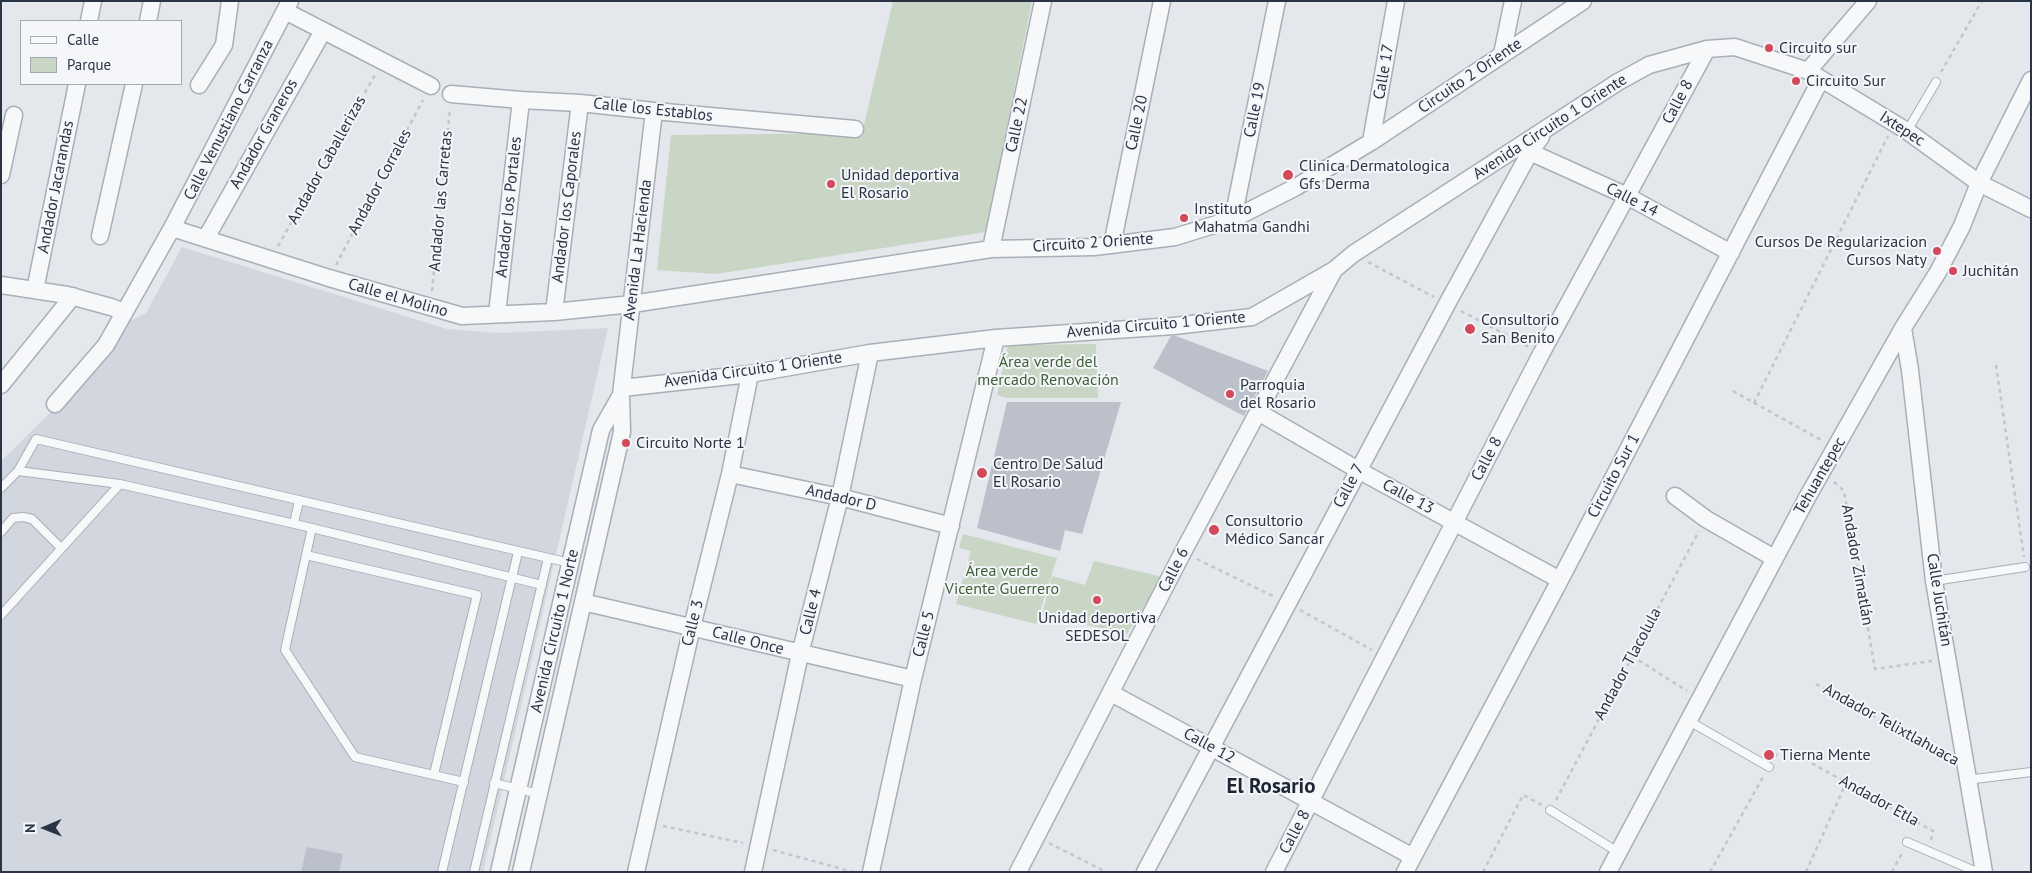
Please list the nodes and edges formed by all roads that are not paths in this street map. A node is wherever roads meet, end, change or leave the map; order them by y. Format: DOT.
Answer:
graph roads {
  1 [pos="93,1"];
  2 [pos="152,1"];
  3 [pos="230,1"];
  4 [pos="1043,1"];
  5 [pos="1162,1"];
  6 [pos="1277,1"];
  7 [pos="1396,1"];
  8 [pos="1513,1"];
  9 [pos="1583,1"];
  10 [pos="1868,1"];
  11 [pos="287,6"];
  12 [pos="89,20"];
  13 [pos="148,20"];
  14 [pos="323,30"];
  15 [pos="1707,49"];
  16 [pos="1502,54"];
  17 [pos="1815,75"];
  18 [pos="2031,80"];
  19 [pos="1936,82"];
  20 [pos="77,85"];
  21 [pos="134,85"];
  22 [pos="199,85"];
  23 [pos="431,86"];
  24 [pos="451,94"];
  25 [pos="521,100"];
  26 [pos="580,103"];
  27 [pos="654,111"];
  28 [pos="14,116"];
  29 [pos="1901,127"];
  30 [pos="855,129"];
  31 [pos="1545,131"];
  32 [pos="1371,142"];
  33 [pos="1530,152"];
  34 [pos="1,175"];
  35 [pos="1979,183"];
  36 [pos="1627,196"];
  37 [pos="2030,206"];
  38 [pos="1233,219"];
  39 [pos="172,228"];
  40 [pos="100,236"];
  41 [pos="206,238"];
  42 [pos="1112,245"];
  43 [pos="991,249"];
  44 [pos="1731,253"];
  45 [pos="1334,270"];
  46 [pos="1,285"];
  47 [pos="35,290"];
  48 [pos="73,296"];
  49 [pos="632,304"];
  50 [pos="118,310"];
  51 [pos="554,312"];
  52 [pos="497,314"];
  53 [pos="1903,328"];
  54 [pos="996,338"];
  55 [pos="870,353"];
  56 [pos="750,374"];
  57 [pos="1,385"];
  58 [pos="622,392"];
  59 [pos="55,404"];
  60 [pos="1258,412"];
  61 [pos="1358,470"];
  62 [pos="18,471"];
  63 [pos="730,474"];
  64 [pos="120,484"];
  65 [pos="1,488"];
  66 [pos="1675,496"];
  67 [pos="840,497"];
  68 [pos="300,500"];
  69 [pos="1454,522"];
  70 [pos="294,524"];
  71 [pos="951,526"];
  72 [pos="312,528"];
  73 [pos="1,532"];
  74 [pos="61,548"];
  75 [pos="518,552"];
  76 [pos="306,555"];
  77 [pos="548,558"];
  78 [pos="1774,558"];
  79 [pos="570,563"];
  80 [pos="2025,567"];
  81 [pos="512,578"];
  82 [pos="1560,580"];
  83 [pos="1934,581"];
  84 [pos="542,585"];
  85 [pos="583,602"];
  86 [pos="1,615"];
  87 [pos="692,627"];
  88 [pos="800,654"];
  89 [pos="913,679"];
  90 [pos="1111,692"];
  91 [pos="1689,721"];
  92 [pos="1211,747"];
  93 [pos="1769,767"];
  94 [pos="2031,772"];
  95 [pos="1966,773"];
  96 [pos="434,774"];
  97 [pos="464,782"];
  98 [pos="494,783"];
  99 [pos="518,789"];
  100 [pos="539,794"];
  101 [pos="1311,802"];
  102 [pos="1550,810"];
  103 [pos="1907,842"];
  104 [pos="1618,852"];
  105 [pos="1413,857"];
  106 [pos="442,872"];
  107 [pos="474,872"];
  108 [pos="499,872"];
  109 [pos="521,872"];
  110 [pos="636,872"];
  111 [pos="753,872"];
  112 [pos="871,872"];
  113 [pos="1018,872"];
  114 [pos="1145,872"];
  115 [pos="1274,872"];
  116 [pos="1405,872"];
  117 [pos="1608,872"];
  118 [pos="1977,872"];
  119 [pos="1984,872"];
  1 -- 12 [label="street"];
  2 -- 13 [label="street"];
  3 -- 22 [label="street"];
  4 -- 43 [label="street, Calle 22"];
  5 -- 42 [label="street, Calle 20"];
  6 -- 38 [label="street, Calle 19"];
  7 -- 32 [label="street, Calle 17"];
  8 -- 16 [label="street"];
  9 -- 16 [label="street, Circuito 2 Oriente"];
  10 -- 17 [label="street, Circuito Sur 1"];
  11 -- 14 [label="street"];
  11 -- 39 [label="street, Calle Venustiano Carranza"];
  14 -- 23 [label="street"];
  14 -- 41 [label="street, Andador Graneros"];
  15 -- 17 [label="street, Avenida Circuito 1 Oriente"];
  15 -- 31 [label="street, Avenida Circuito 1 Oriente"];
  15 -- 36 [label="street, Calle 8"];
  16 -- 32 [label="street, Circuito 2 Oriente"];
  17 -- 29 [label="street, Ixtepec"];
  17 -- 44 [label="street, Circuito Sur 1"];
  18 -- 35 [label="street, Tehuantepec"];
  19 -- 29 [label="lane"];
  20 -- 47 [label="street, Andador Jacarandas"];
  21 -- 40 [label="street"];
  24 -- 25 [label="street, Calle los Establos"];
  25 -- 26 [label="street, Calle los Establos"];
  25 -- 52 [label="street, Andador los Portales"];
  26 -- 27 [label="street, Calle los Establos"];
  26 -- 51 [label="street, Andador los Caporales"];
  27 -- 30 [label="street, Calle los Establos"];
  27 -- 49 [label="street, Avenida La Hacienda"];
  28 -- 34 [label="street"];
  29 -- 35 [label="street, Ixtepec"];
  31 -- 33 [label="street, Calle 7"];
  31 -- 45 [label="street, Avenida Circuito 1 Oriente"];
  32 -- 38 [label="street, Circuito 2 Oriente"];
  33 -- 36 [label="street, Calle 14"];
  33 -- 61 [label="street, Calle 7"];
  35 -- 37 [label="street, Ixtepec"];
  35 -- 53 [label="street, Tehuantepec"];
  36 -- 44 [label="street, Calle 14"];
  36 -- 69 [label="street, Calle 8"];
  38 -- 42 [label="street, Circuito 2 Oriente"];
  39 -- 41 [label="street, Calle el Molino"];
  39 -- 50 [label="street, Calle Venustiano Carranza"];
  41 -- 52 [label="street, Calle el Molino"];
  42 -- 43 [label="street, Circuito 2 Oriente"];
  43 -- 49 [label="street, Circuito 2 Oriente"];
  44 -- 82 [label="street, Circuito Sur 1"];
  45 -- 54 [label="street, Avenida Circuito 1 Oriente"];
  45 -- 60 [label="street, Calle 6"];
  46 -- 47 [label="street"];
  47 -- 48 [label="street"];
  48 -- 50 [label="street"];
  48 -- 57 [label="street"];
  49 -- 51 [label="street, Calle el Molino"];
  49 -- 58 [label="street, Avenida La Hacienda"];
  50 -- 59 [label="street, Calle Venustiano Carranza"];
  51 -- 52 [label="street, Calle el Molino"];
  53 -- 78 [label="street, Tehuantepec"];
  53 -- 83 [label="street, Calle Juchitán"];
  54 -- 55 [label="street, Avenida Circuito 1 Oriente"];
  54 -- 71 [label="street, Calle 5"];
  55 -- 56 [label="street, Avenida Circuito 1 Oriente"];
  55 -- 67 [label="street, Calle 4"];
  56 -- 58 [label="street, Avenida Circuito 1 Oriente"];
  56 -- 63 [label="street, Calle 3"];
  58 -- 79 [label="street, Avenida Circuito 1 Norte"];
  58 -- 85 [label="street, Avenida Circuito 1 Norte"];
  60 -- 61 [label="street, Calle 13"];
  60 -- 90 [label="street, Calle 6"];
  61 -- 69 [label="street, Calle 13"];
  61 -- 92 [label="street, Calle 7"];
  62 -- 64 [label="lane"];
  62 -- 65 [label="lane"];
  62 -- 68 [label="lane"];
  63 -- 67 [label="street, Andador D"];
  63 -- 87 [label="street, Calle 3"];
  64 -- 70 [label="lane"];
  64 -- 74 [label="lane"];
  66 -- 78 [label="street"];
  67 -- 71 [label="street, Andador D"];
  67 -- 88 [label="street, Calle 4"];
  68 -- 70 [label="lane"];
  68 -- 75 [label="lane"];
  69 -- 82 [label="street, Calle 13"];
  69 -- 101 [label="street, Calle 8"];
  70 -- 72 [label="lane"];
  71 -- 89 [label="street, Calle 5"];
  72 -- 76 [label="lane"];
  72 -- 81 [label="lane"];
  73 -- 74 [label="lane"];
  74 -- 86 [label="lane"];
  75 -- 77 [label="lane"];
  75 -- 81 [label="lane"];
  76 -- 96 [label="lane"];
  76 -- 96 [label="lane"];
  77 -- 79 [label="lane"];
  77 -- 84 [label="lane"];
  78 -- 91 [label="street, Tehuantepec"];
  79 -- 99 [label="street, Avenida Circuito 1 Norte"];
  80 -- 83 [label="lane"];
  81 -- 84 [label="lane"];
  81 -- 97 [label="lane"];
  82 -- 105 [label="street, Circuito Sur 1"];
  83 -- 95 [label="street, Calle Juchitán"];
  84 -- 98 [label="lane"];
  85 -- 87 [label="street, Calle Once"];
  85 -- 100 [label="street, Avenida Circuito 1 Norte"];
  87 -- 88 [label="street, Calle Once"];
  87 -- 110 [label="street, Calle 3"];
  88 -- 89 [label="street, Calle Once"];
  88 -- 111 [label="street, Calle 4"];
  89 -- 112 [label="street, Calle 5"];
  90 -- 92 [label="street, Calle 12"];
  90 -- 113 [label="street, Calle 6"];
  91 -- 93 [label="lane"];
  91 -- 104 [label="street, Tehuantepec"];
  92 -- 101 [label="street, Calle 12"];
  92 -- 114 [label="street, Calle 7"];
  94 -- 95 [label="lane"];
  95 -- 119 [label="street, Calle Juchitán"];
  96 -- 97 [label="lane"];
  97 -- 106 [label="lane"];
  98 -- 99 [label="lane"];
  98 -- 107 [label="lane"];
  99 -- 100 [label="lane"];
  99 -- 108 [label="street, Avenida Circuito 1 Norte"];
  100 -- 109 [label="street, Avenida Circuito 1 Norte"];
  101 -- 105 [label="street, Calle 12"];
  101 -- 115 [label="street, Calle 8"];
  102 -- 104 [label="lane"];
  103 -- 118 [label="lane, Andador Etla"];
  104 -- 117 [label="street, Tehuantepec"];
  105 -- 116 [label="street, Circuito Sur 1"];
}
